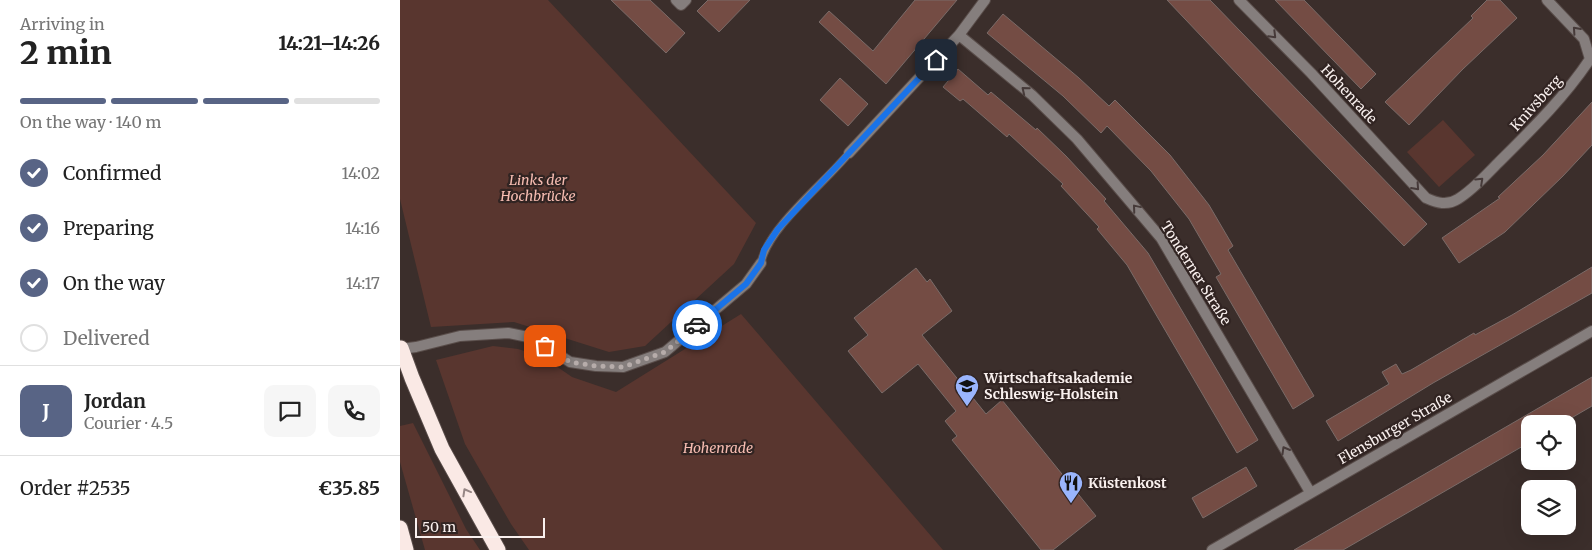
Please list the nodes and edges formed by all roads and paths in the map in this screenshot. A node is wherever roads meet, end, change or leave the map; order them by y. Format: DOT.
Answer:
graph roads {
  1 [pos="676,0"];
  2 [pos="686,0"];
  3 [pos="985,0"];
  4 [pos="1239,0"];
  5 [pos="1547,0"];
  6 [pos="959,36"];
  7 [pos="849,153"];
  8 [pos="1439,204"];
  9 [pos="761,263"];
  10 [pos="1592,331"];
  11 [pos="400,349"];
  12 [pos="1310,492"];
  13 [pos="400,528"];
  14 [pos="406,550"];
  15 [pos="498,550"];
  16 [pos="1212,550"];
  1 -- 2 [label="street"];
  3 -- 6 [label="street"];
  4 -- 8 [label="street, Hohenrade, one-way"];
  8 -- 5 [label="street, Knivsberg, one-way"];
  6 -- 7 [label="street"];
  12 -- 6 [label="street, Tonderner Straße, one-way"];
  7 -- 9 [label="lane"];
  9 -- 11 [label="street"];
  10 -- 12 [label="street, Flensburger Straße"];
  15 -- 11 [label="highway, one-way"];
  12 -- 16 [label="street, Flensburger Straße"];
  13 -- 14 [label="highway"];
}
